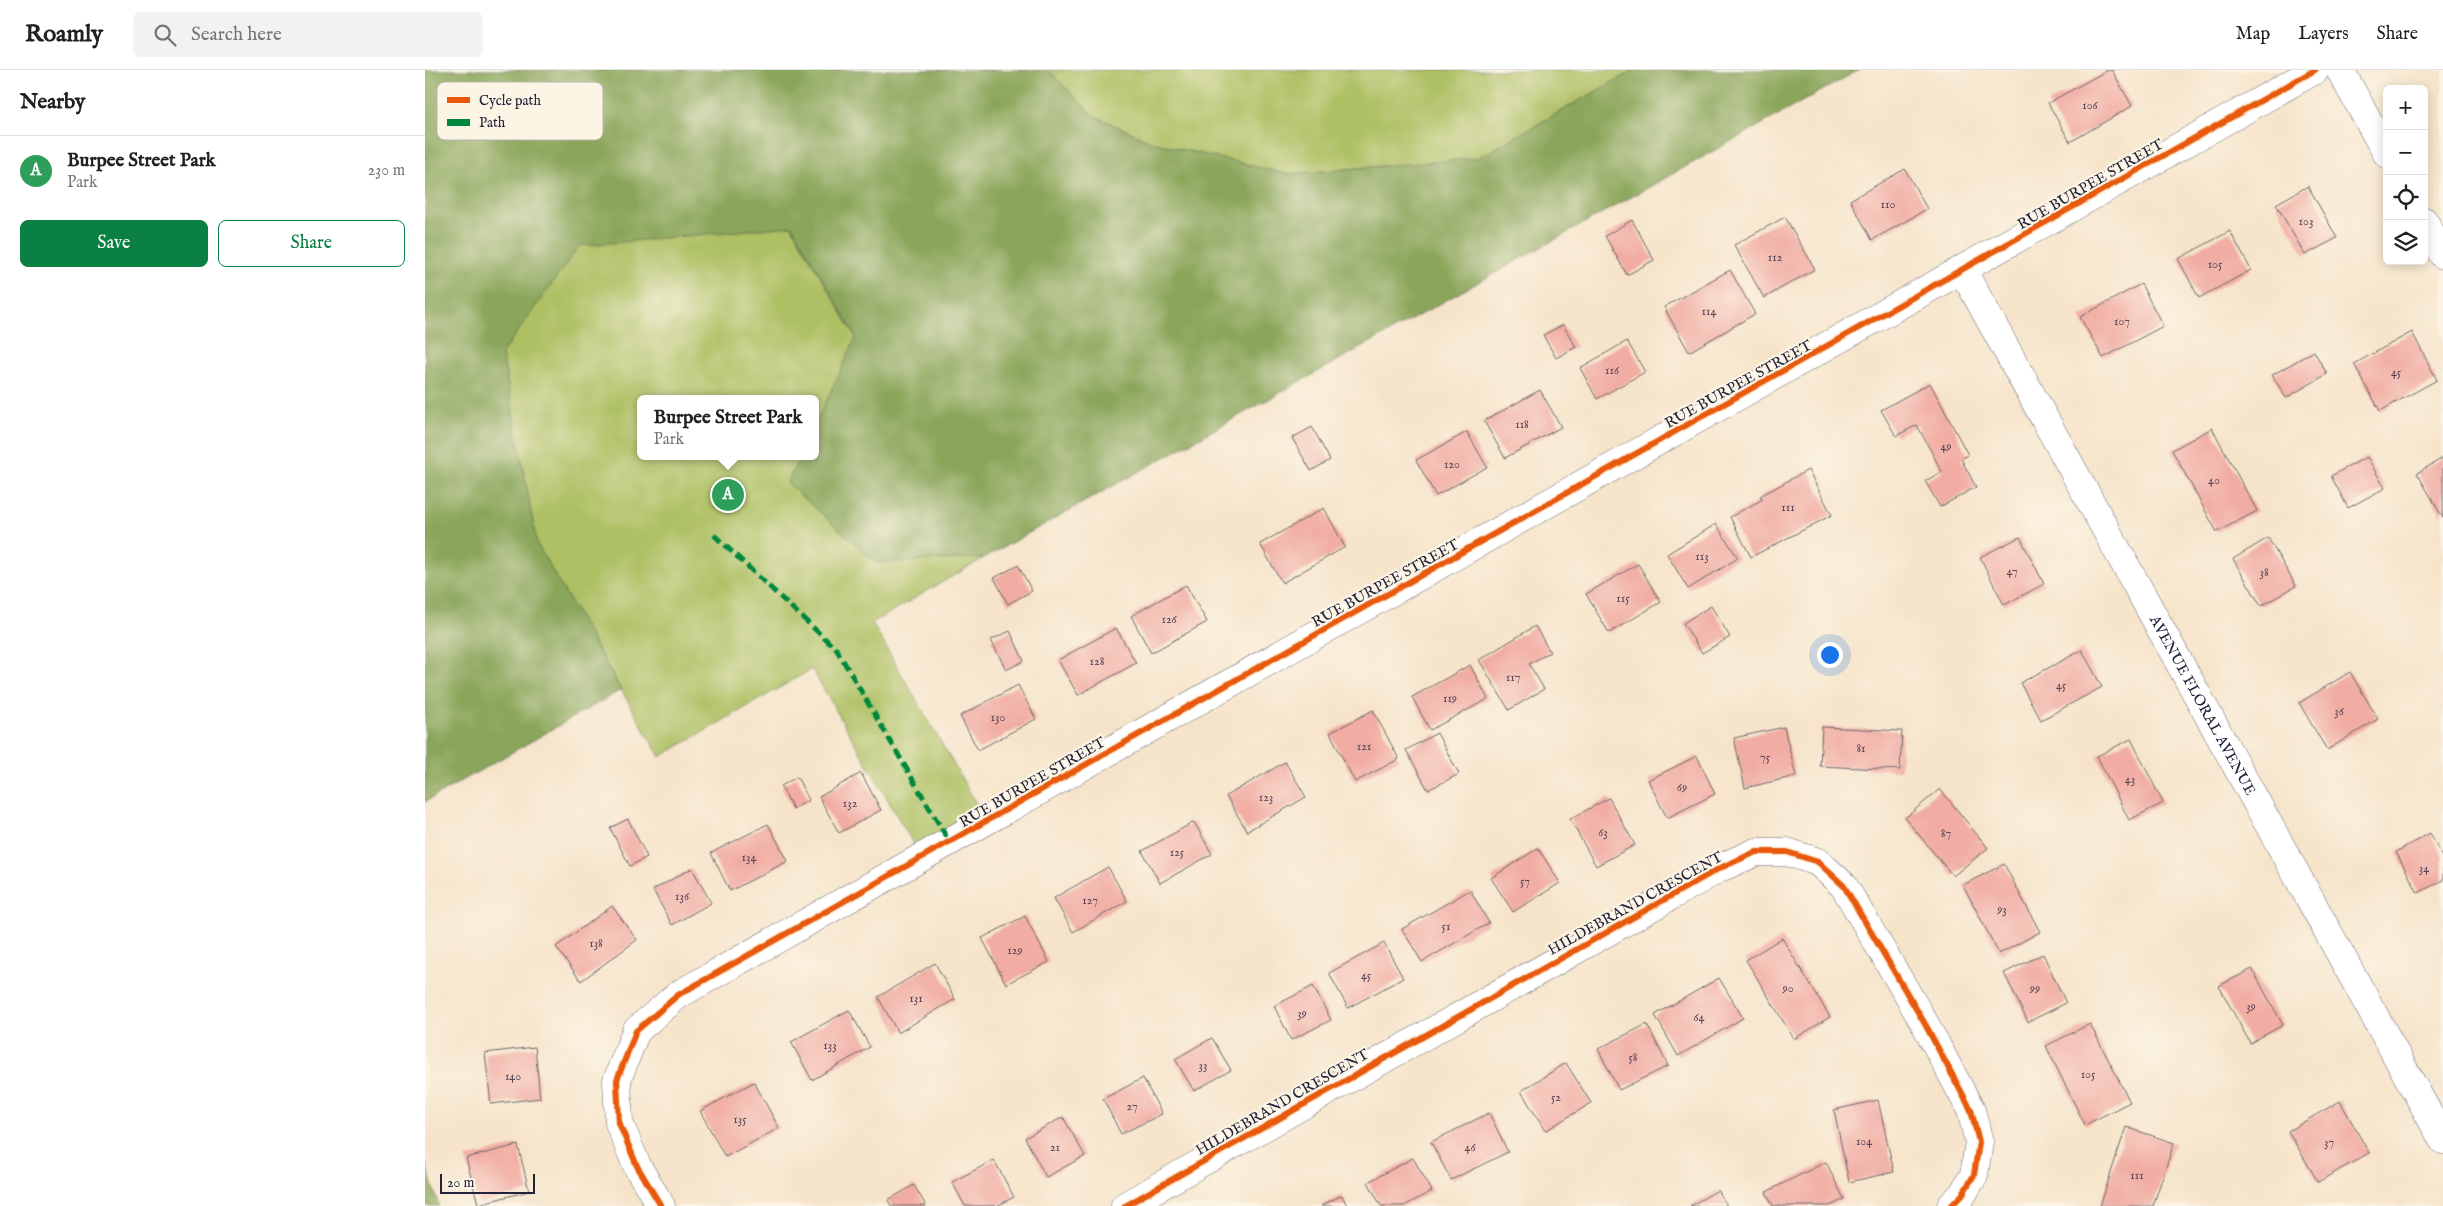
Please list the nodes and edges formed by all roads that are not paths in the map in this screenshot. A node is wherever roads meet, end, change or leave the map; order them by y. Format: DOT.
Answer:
graph roads {
  1 [pos="2315,70"];
  2 [pos="2340,70"];
  3 [pos="2383,147"];
  4 [pos="2428,229"];
  5 [pos="2443,255"];
  6 [pos="1963,271"];
  7 [pos="2443,1140"];
  8 [pos="661,1206"];
  9 [pos="1125,1206"];
  10 [pos="1951,1206"];
  1 -- 6 [label="street, RUE BURPEE STREET"];
  2 -- 3 [label="street"];
  4 -- 5 [label="street"];
  6 -- 7 [label="street, AVENUE FLORAL AVENUE"];
  6 -- 8 [label="street, RUE BURPEE STREET"];
  9 -- 10 [label="street, HILDEBRAND CRESCENT"];
}
